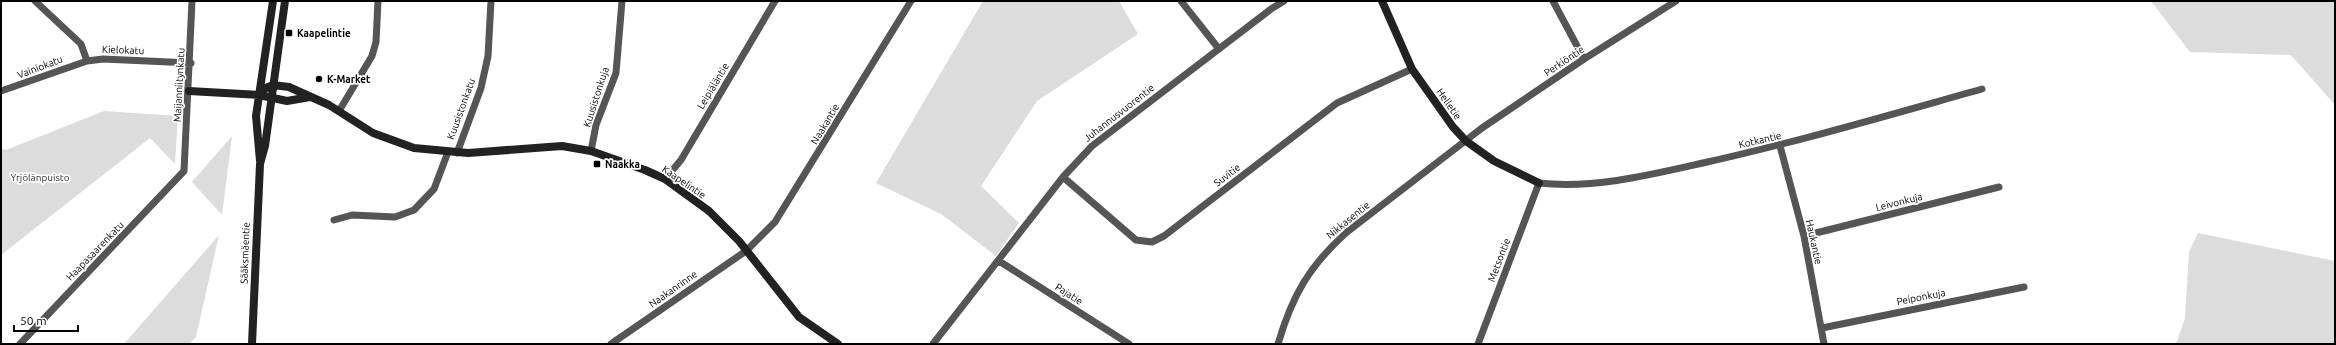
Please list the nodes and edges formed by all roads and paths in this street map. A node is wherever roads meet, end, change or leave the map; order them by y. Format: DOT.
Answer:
graph roads {
  1 [pos="35,1"];
  2 [pos="192,1"];
  3 [pos="273,1"];
  4 [pos="285,1"];
  5 [pos="378,1"];
  6 [pos="492,1"];
  7 [pos="622,1"];
  8 [pos="776,1"];
  9 [pos="911,1"];
  10 [pos="1181,1"];
  11 [pos="1284,1"];
  12 [pos="1382,1"];
  13 [pos="1553,1"];
  14 [pos="1676,1"];
  15 [pos="1219,49"];
  16 [pos="1584,59"];
  17 [pos="87,61"];
  18 [pos="191,63"];
  19 [pos="1412,69"];
  20 [pos="273,85"];
  21 [pos="1982,89"];
  22 [pos="1,91"];
  23 [pos="189,91"];
  24 [pos="259,95"];
  25 [pos="310,97"];
  26 [pos="272,99"];
  27 [pos="339,111"];
  28 [pos="1466,141"];
  29 [pos="1780,146"];
  30 [pos="591,151"];
  31 [pos="452,152"];
  32 [pos="260,164"];
  33 [pos="184,171"];
  34 [pos="1063,177"];
  35 [pos="665,179"];
  36 [pos="1539,183"];
  37 [pos="1999,187"];
  38 [pos="334,220"];
  39 [pos="1804,236"];
  40 [pos="746,251"];
  41 [pos="999,261"];
  42 [pos="2024,287"];
  43 [pos="1822,328"];
  44 [pos="20,344"];
  45 [pos="252,344"];
  46 [pos="611,344"];
  47 [pos="838,344"];
  48 [pos="933,344"];
  49 [pos="1128,344"];
  50 [pos="1278,344"];
  51 [pos="1478,344"];
  52 [pos="1824,344"];
  1 -- 17 [label="street"];
  2 -- 18 [label="street, Maijanniitynkatu"];
  3 -- 24 [label="street, Sääksmäentie"];
  4 -- 20 [label="street, Sääksmäentie"];
  5 -- 27 [label="street"];
  6 -- 31 [label="street, Kuusistonkatu"];
  7 -- 30 [label="street, Kuusistonkuja"];
  8 -- 35 [label="street, Leipiäläntie"];
  9 -- 40 [label="street, Naakantie"];
  10 -- 15 [label="street"];
  11 -- 15 [label="street, Juhannusvuorentie"];
  12 -- 19 [label="street, Helletie"];
  13 -- 16 [label="street"];
  14 -- 16 [label="street, Perkiöntie"];
  15 -- 34 [label="street, Juhannusvuorentie"];
  16 -- 28 [label="street, Perkiöntie"];
  17 -- 18 [label="street, Kielokatu"];
  17 -- 22 [label="street, Vainiokatu"];
  18 -- 23 [label="street, Maijanniitynkatu"];
  19 -- 28 [label="street, Helletie"];
  19 -- 34 [label="street, Suvitie"];
  20 -- 24 [label="street"];
  20 -- 25 [label="street, Kaapelintie"];
  20 -- 26 [label="street, Sääksmäentie"];
  21 -- 29 [label="street, Kotkantie"];
  23 -- 24 [label="street"];
  23 -- 33 [label="street, Maijanniitynkatu"];
  24 -- 26 [label="street"];
  24 -- 32 [label="street, Sääksmäentie"];
  25 -- 26 [label="street"];
  25 -- 27 [label="street, Kaapelintie"];
  26 -- 32 [label="street, Sääksmäentie"];
  27 -- 31 [label="street, Kaapelintie"];
  28 -- 36 [label="street, Helletie"];
  28 -- 50 [label="street, Nikkasentie"];
  29 -- 36 [label="street, Kotkantie"];
  29 -- 39 [label="street, Haukantie"];
  30 -- 31 [label="street, Kaapelintie"];
  30 -- 35 [label="street, Kaapelintie"];
  31 -- 38 [label="street, Kuusistonkatu"];
  32 -- 45 [label="street, Sääksmäentie"];
  33 -- 44 [label="street, Haapasaarenkatu"];
  34 -- 41 [label="street, Juhannusvuorentie"];
  35 -- 40 [label="street, Kaapelintie"];
  36 -- 51 [label="street, Metsontie"];
  37 -- 39 [label="street, Leivonkuja"];
  39 -- 43 [label="street, Haukantie"];
  40 -- 46 [label="street, Naakanrinne"];
  40 -- 47 [label="street, Kaapelintie"];
  41 -- 48 [label="street, Juhannusvuorentie"];
  41 -- 49 [label="street, Pajatie"];
  42 -- 43 [label="street, Peiponkuja"];
  43 -- 52 [label="street, Haukantie"];
}
